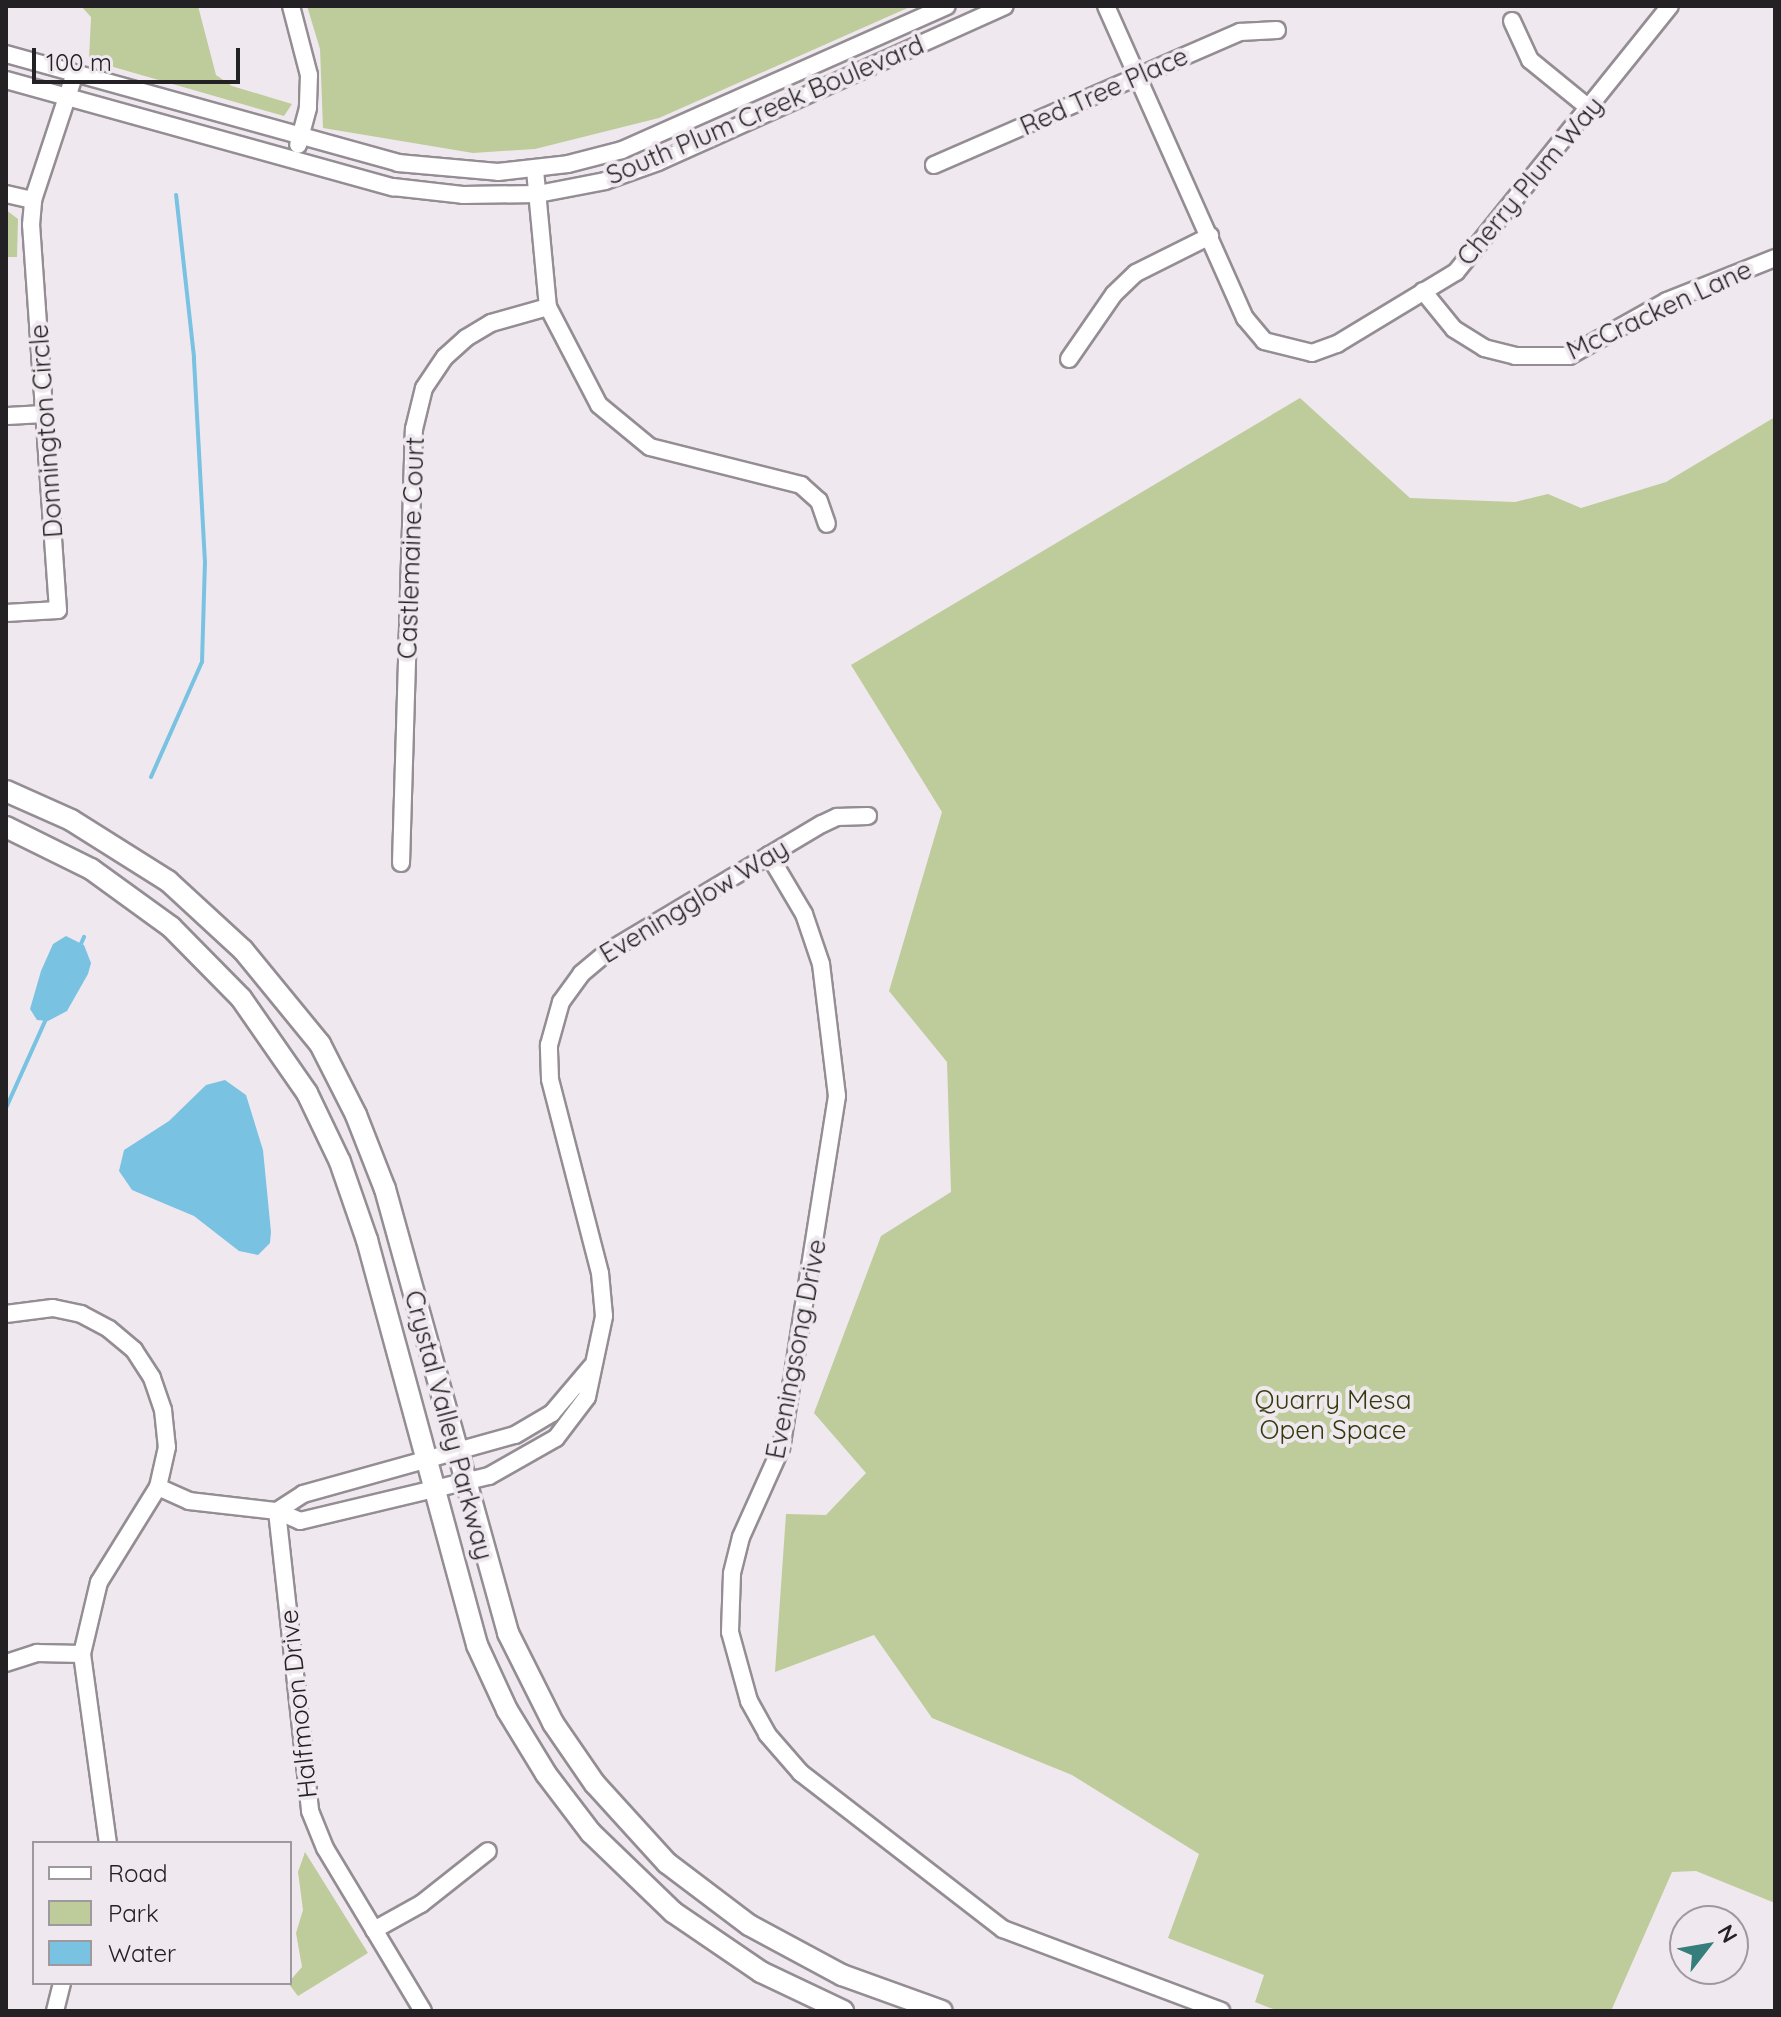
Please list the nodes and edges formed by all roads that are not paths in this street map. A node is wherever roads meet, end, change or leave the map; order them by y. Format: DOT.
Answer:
graph roads {
  1 [pos="291,6"];
  2 [pos="947,6"];
  3 [pos="1005,6"];
  4 [pos="1106,6"];
  5 [pos="1670,6"];
  6 [pos="1512,21"];
  7 [pos="1277,30"];
  8 [pos="6,54"];
  9 [pos="1138,75"];
  10 [pos="74,76"];
  11 [pos="6,80"];
  12 [pos="66,99"];
  13 [pos="1590,109"];
  14 [pos="300,137"];
  15 [pos="296,158"];
  16 [pos="934,165"];
  17 [pos="535,170"];
  18 [pos="6,194"];
  19 [pos="538,194"];
  20 [pos="33,200"];
  21 [pos="1210,236"];
  22 [pos="1775,258"];
  23 [pos="1423,291"];
  24 [pos="548,307"];
  25 [pos="1069,359"];
  26 [pos="45,414"];
  27 [pos="6,416"];
  28 [pos="827,524"];
  29 [pos="6,613"];
  30 [pos="6,791"];
  31 [pos="868,816"];
  32 [pos="6,827"];
  33 [pos="769,855"];
  34 [pos="401,863"];
  35 [pos="6,1314"];
  36 [pos="598,1355"];
  37 [pos="457,1453"];
  38 [pos="424,1462"];
  39 [pos="465,1483"];
  40 [pos="158,1487"];
  41 [pos="432,1490"];
  42 [pos="277,1511"];
  43 [pos="82,1654"];
  44 [pos="6,1663"];
  45 [pos="108,1841"];
  46 [pos="488,1851"];
  47 [pos="374,1930"];
  48 [pos="62,1985"];
  49 [pos="55,2011"];
  50 [pos="423,2011"];
  51 [pos="843,2011"];
  52 [pos="942,2011"];
  53 [pos="1221,2011"];
  1 -- 14 [label="street"];
  2 -- 17 [label="street, South Plum Creek Boulevard"];
  3 -- 19 [label="street, South Plum Creek Boulevard"];
  4 -- 9 [label="street, Cherry Plum Way"];
  5 -- 13 [label="street, Cherry Plum Way"];
  6 -- 13 [label="street"];
  7 -- 9 [label="street, Red Tree Place"];
  8 -- 10 [label="street, South Plum Creek Boulevard"];
  9 -- 16 [label="street, Red Tree Place"];
  9 -- 21 [label="street, Cherry Plum Way"];
  10 -- 12 [label="street, Donnington Circle"];
  10 -- 14 [label="street, South Plum Creek Boulevard"];
  11 -- 12 [label="street, South Plum Creek Boulevard"];
  12 -- 15 [label="street, South Plum Creek Boulevard"];
  12 -- 20 [label="street, Donnington Circle"];
  13 -- 23 [label="street, Cherry Plum Way"];
  14 -- 15 [label="street"];
  14 -- 17 [label="street, South Plum Creek Boulevard"];
  15 -- 19 [label="street, South Plum Creek Boulevard"];
  17 -- 19 [label="street"];
  18 -- 20 [label="street"];
  19 -- 24 [label="street"];
  20 -- 26 [label="street, Donnington Circle"];
  21 -- 23 [label="street, Cherry Plum Way"];
  21 -- 25 [label="street"];
  22 -- 23 [label="street, McCracken Lane"];
  24 -- 28 [label="street"];
  24 -- 34 [label="street, Castlemaine Court"];
  26 -- 27 [label="street"];
  26 -- 29 [label="street, Donnington Circle"];
  30 -- 37 [label="main road, Crystal Valley Parkway"];
  31 -- 33 [label="street, Eveningglow Way"];
  32 -- 38 [label="main road, Crystal Valley Parkway"];
  33 -- 36 [label="street, Eveningglow Way"];
  33 -- 53 [label="street, Eveningsong Drive"];
  35 -- 40 [label="street"];
  36 -- 37 [label="street, Eveningglow Way"];
  36 -- 39 [label="street, Eveningglow Way"];
  37 -- 38 [label="street, Eveningglow Way"];
  37 -- 39 [label="main road, Crystal Valley Parkway"];
  38 -- 41 [label="main road, Crystal Valley Parkway"];
  38 -- 42 [label="street, Eveningglow Way"];
  39 -- 41 [label="street, Eveningglow Way"];
  39 -- 52 [label="main road, Crystal Valley Parkway"];
  40 -- 42 [label="street, Eveningglow Way"];
  40 -- 43 [label="street"];
  41 -- 42 [label="street, Eveningglow Way"];
  41 -- 51 [label="main road, Crystal Valley Parkway"];
  42 -- 47 [label="street, Halfmoon Drive"];
  43 -- 44 [label="street"];
  43 -- 45 [label="street"];
  46 -- 47 [label="street"];
  47 -- 50 [label="street, Halfmoon Drive"];
  48 -- 49 [label="street"];
}
